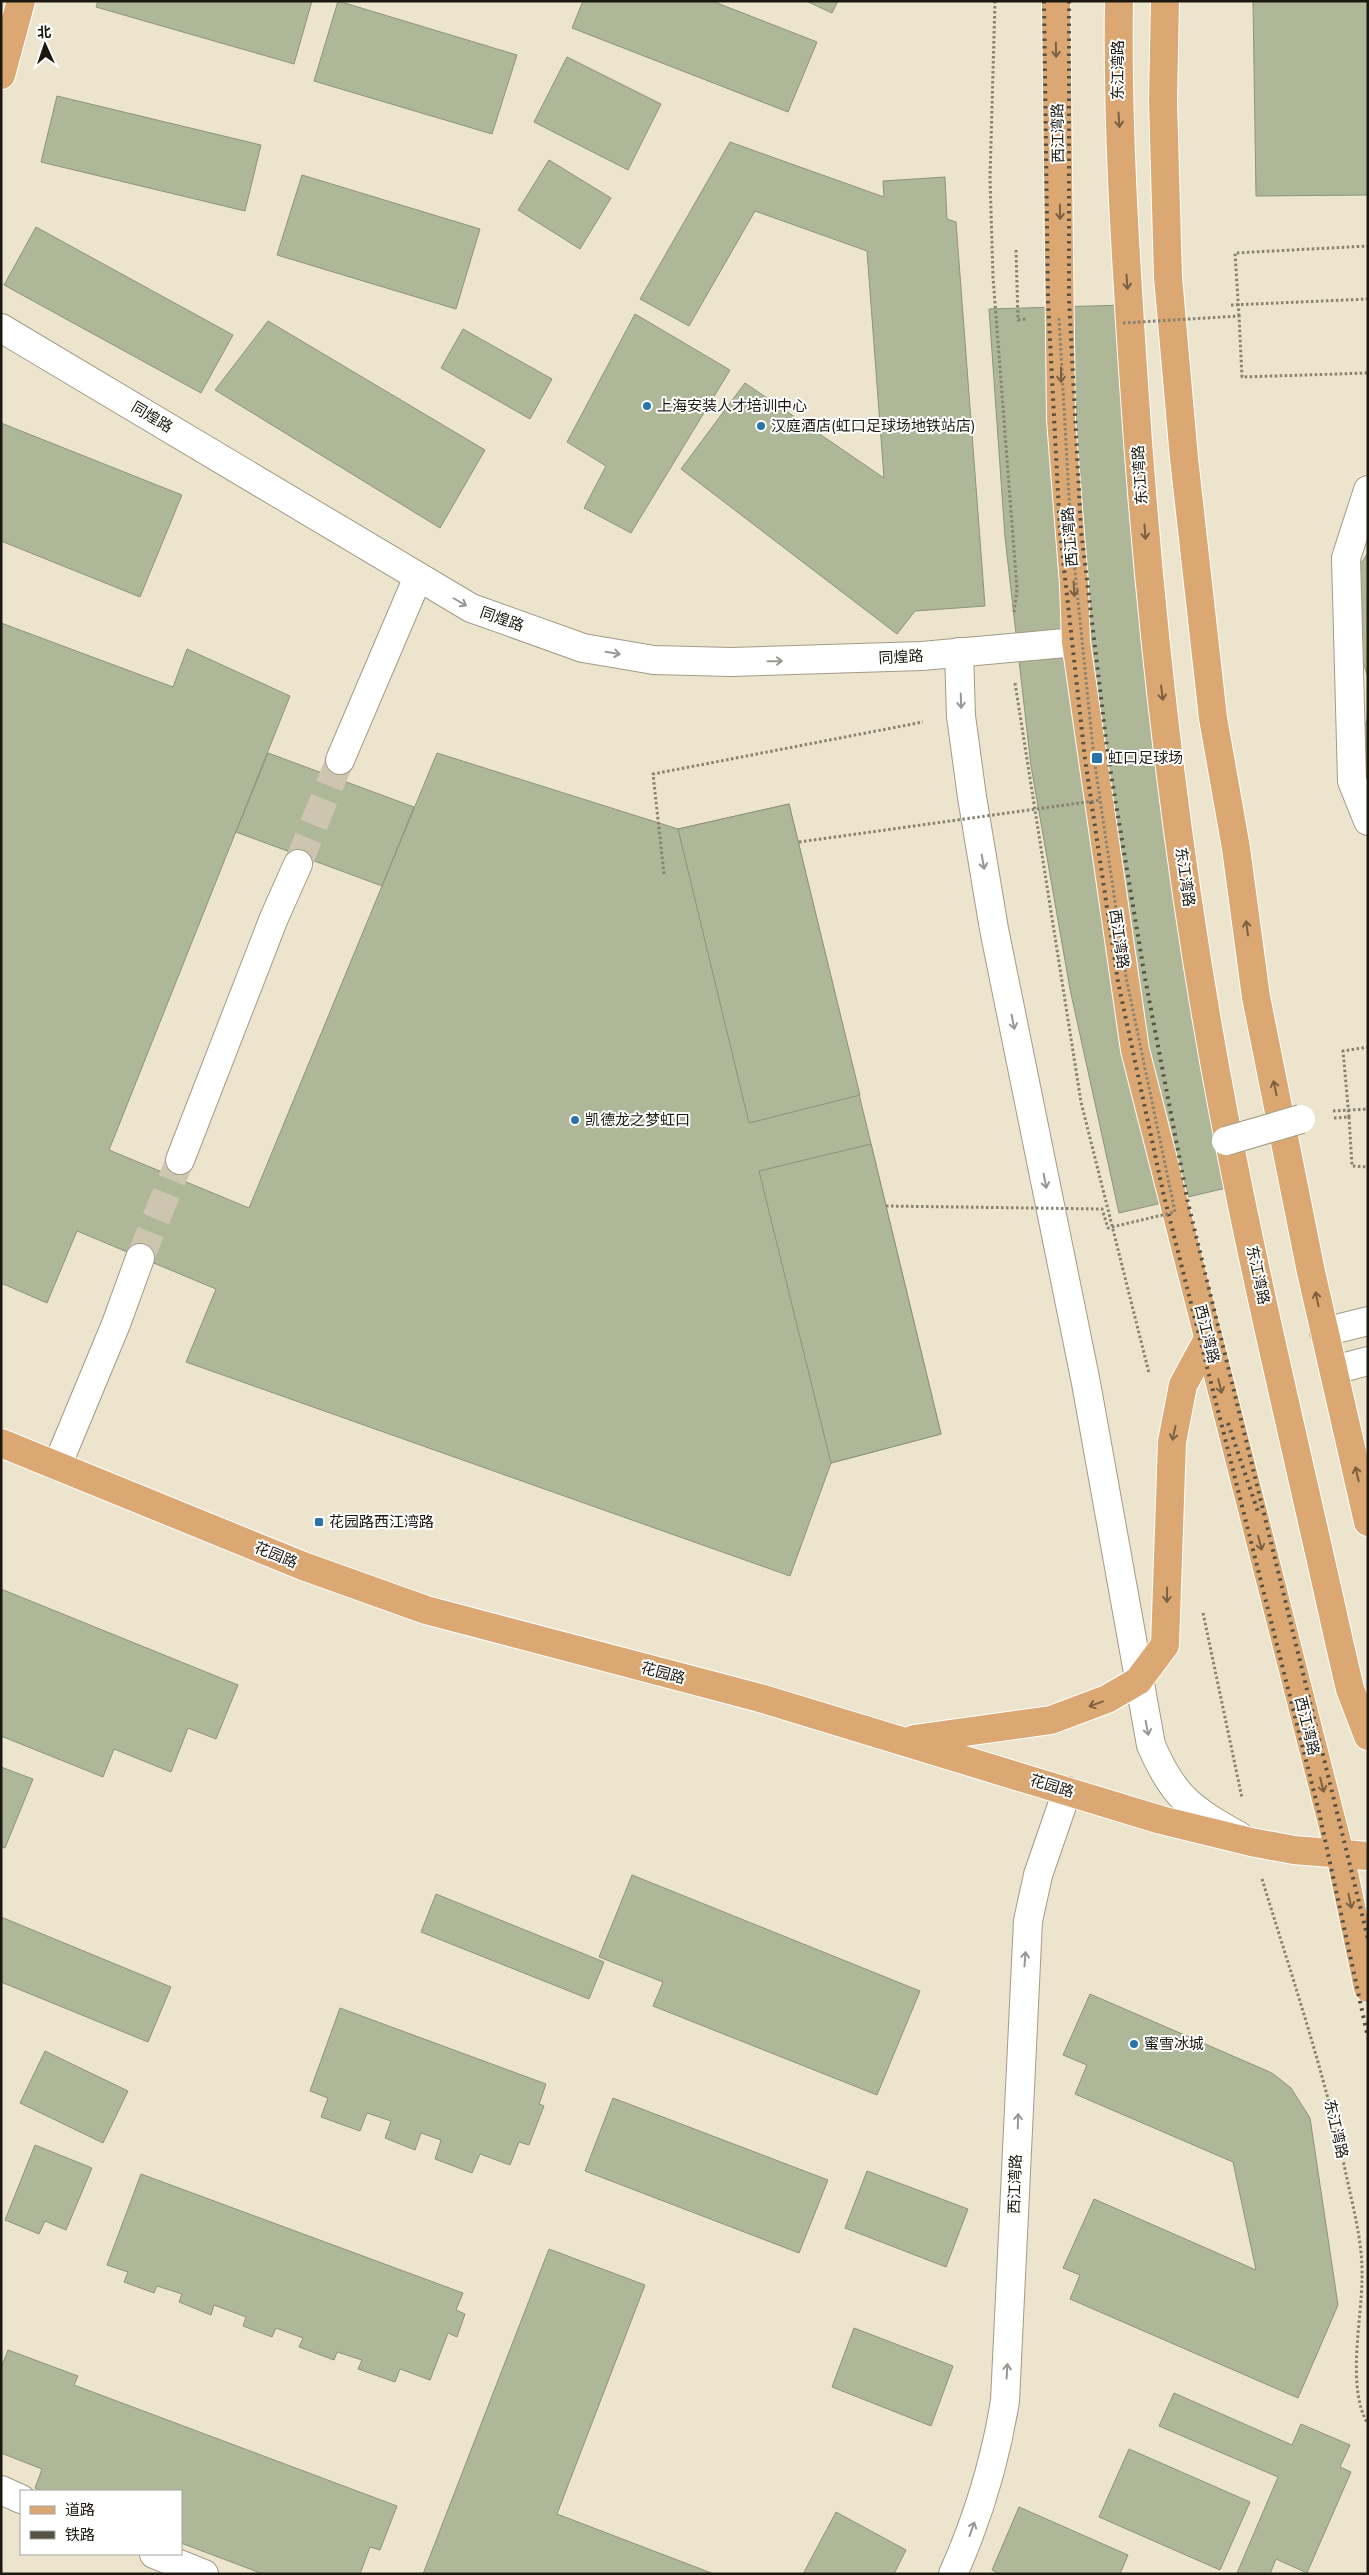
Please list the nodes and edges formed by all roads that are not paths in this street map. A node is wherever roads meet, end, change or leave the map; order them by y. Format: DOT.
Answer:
graph roads {
  1 [pos="21,1"];
  2 [pos="1056,1"];
  3 [pos="1119,1"];
  4 [pos="1165,1"];
  5 [pos="1,75"];
  6 [pos="1,328"];
  7 [pos="1368,490"];
  8 [pos="418,577"];
  9 [pos="1076,642"];
  10 [pos="959,652"];
  11 [pos="340,760"];
  12 [pos="1368,821"];
  13 [pos="298,864"];
  14 [pos="1301,1119"];
  15 [pos="1226,1141"];
  16 [pos="180,1160"];
  17 [pos="140,1258"];
  18 [pos="1368,1321"];
  19 [pos="1324,1332"];
  20 [pos="1208,1338"];
  21 [pos="1368,1361"];
  22 [pos="1334,1370"];
  23 [pos="1,1443"];
  24 [pos="57,1466"];
  25 [pos="1368,1522"];
  26 [pos="1138,1680"];
  27 [pos="1368,1736"];
  28 [pos="904,1740"];
  29 [pos="1067,1791"];
  30 [pos="1251,1842"];
  31 [pos="1340,1854"];
  32 [pos="1368,1856"];
  33 [pos="1368,1988"];
  34 [pos="1,2490"];
  35 [pos="20,2499"];
  36 [pos="156,2555"];
  37 [pos="204,2574"];
  38 [pos="953,2574"];
  1 -- 5 [label="main road"];
  2 -- 9 [label="main road, 西江湾路, one-way"];
  3 -- 27 [label="main road, 东江湾路, one-way"];
  19 -- 4 [label="main road, one-way"];
  6 -- 8 [label="street, 同煌路"];
  7 -- 12 [label="street"];
  8 -- 10 [label="street, 同煌路, one-way"];
  8 -- 11 [label="street"];
  9 -- 10 [label="street, 同煌路"];
  9 -- 20 [label="main road, 西江湾路"];
  10 -- 26 [label="street, one-way"];
  13 -- 16 [label="street"];
  14 -- 15 [label="street, bridge"];
  17 -- 24 [label="street"];
  18 -- 19 [label="street"];
  19 -- 22 [label="main road"];
  20 -- 26 [label="main road, one-way"];
  20 -- 31 [label="main road, 西江湾路, one-way"];
  21 -- 22 [label="street"];
  25 -- 22 [label="main road, one-way"];
  23 -- 24 [label="main road, 花园路"];
  24 -- 28 [label="main road, 花园路"];
  26 -- 28 [label="main road, one-way"];
  26 -- 30 [label="street, one-way"];
  28 -- 29 [label="main road, 花园路"];
  29 -- 30 [label="main road, 花园路"];
  38 -- 29 [label="street, 西江湾路, one-way"];
  30 -- 31 [label="main road, 花园路"];
  31 -- 32 [label="main road, 花园路"];
  31 -- 33 [label="main road, one-way"];
  34 -- 35 [label="street"];
  36 -- 37 [label="street"];
}
